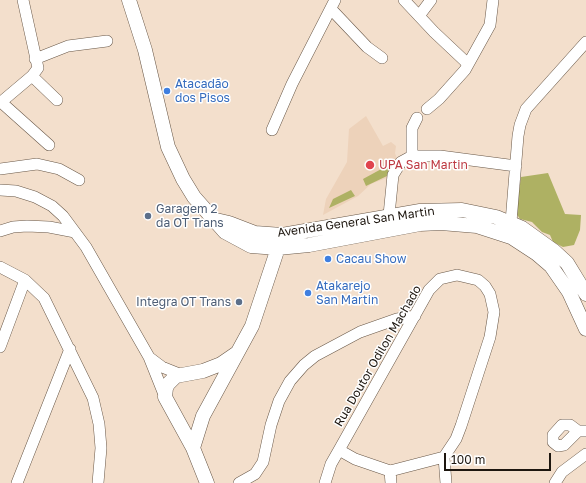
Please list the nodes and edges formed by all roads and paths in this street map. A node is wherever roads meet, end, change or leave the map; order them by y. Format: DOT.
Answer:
graph roads {
  1 [pos="23,0"];
  2 [pos="129,0"];
  3 [pos="404,0"];
  4 [pos="431,0"];
  5 [pos="493,0"];
  6 [pos="333,4"];
  7 [pos="419,16"];
  8 [pos="107,41"];
  9 [pos="586,42"];
  10 [pos="382,58"];
  11 [pos="468,64"];
  12 [pos="35,69"];
  13 [pos="57,100"];
  14 [pos="1,102"];
  15 [pos="427,109"];
  16 [pos="417,118"];
  17 [pos="272,130"];
  18 [pos="49,146"];
  19 [pos="412,156"];
  20 [pos="516,166"];
  21 [pos="0,169"];
  22 [pos="79,180"];
  23 [pos="0,190"];
  24 [pos="389,215"];
  25 [pos="216,220"];
  26 [pos="511,222"];
  27 [pos="0,231"];
  28 [pos="75,232"];
  29 [pos="306,239"];
  30 [pos="251,246"];
  31 [pos="278,248"];
  32 [pos="0,267"];
  33 [pos="25,280"];
  34 [pos="267,280"];
  35 [pos="586,294"];
  36 [pos="415,316"];
  37 [pos="586,329"];
  38 [pos="0,347"];
  39 [pos="70,349"];
  40 [pos="240,350"];
  41 [pos="149,357"];
  42 [pos="182,375"];
  43 [pos="166,397"];
  44 [pos="203,416"];
  45 [pos="177,421"];
  46 [pos="193,448"];
  47 [pos="339,450"];
  48 [pos="586,454"];
  49 [pos="444,456"];
  50 [pos="390,471"];
  51 [pos="17,483"];
  52 [pos="98,483"];
  53 [pos="207,483"];
  54 [pos="239,483"];
  55 [pos="325,483"];
  56 [pos="391,483"];
  57 [pos="446,483"];
  58 [pos="555,483"];
  1 -- 12 [label="street"];
  2 -- 25 [label="main road, Avenida General San Martin"];
  3 -- 7 [label="street"];
  4 -- 7 [label="street"];
  5 -- 11 [label="street"];
  6 -- 10 [label="street"];
  6 -- 17 [label="street"];
  7 -- 11 [label="street"];
  8 -- 12 [label="street"];
  9 -- 20 [label="street"];
  11 -- 15 [label="street"];
  12 -- 13 [label="street"];
  12 -- 14 [label="street"];
  14 -- 18 [label="street"];
  16 -- 19 [label="street"];
  19 -- 20 [label="street"];
  19 -- 24 [label="street"];
  20 -- 26 [label="street"];
  21 -- 22 [label="street"];
  23 -- 28 [label="street"];
  24 -- 26 [label="main road, Avenida General San Martin"];
  24 -- 29 [label="main road, Avenida General San Martin"];
  25 -- 29 [label="main road, Avenida General San Martin"];
  25 -- 30 [label="main road, Avenida General San Martin"];
  26 -- 35 [label="main road, Avenida General San Martin"];
  27 -- 28 [label="street"];
  28 -- 41 [label="street"];
  29 -- 31 [label="main road, Avenida General San Martin"];
  29 -- 34 [label="main road"];
  29 -- 37 [label="main road, Avenida General San Martin"];
  30 -- 31 [label="main road, Avenida General San Martin"];
  30 -- 34 [label="main road"];
  31 -- 34 [label="main road"];
  32 -- 33 [label="street"];
  33 -- 38 [label="street"];
  33 -- 39 [label="street"];
  34 -- 40 [label="main road"];
  36 -- 47 [label="street, Rua Doutor Odilon Machado"];
  36 -- 49 [label="street, Rua Doutor Odilon Machado"];
  36 -- 54 [label="street"];
  39 -- 51 [label="street"];
  39 -- 52 [label="street"];
  40 -- 42 [label="main road"];
  40 -- 44 [label="main road"];
  41 -- 42 [label="street"];
  41 -- 43 [label="street"];
  42 -- 43 [label="main road"];
  43 -- 45 [label="main road"];
  44 -- 45 [label="main road"];
  44 -- 46 [label="main road"];
  45 -- 46 [label="main road"];
  46 -- 53 [label="main road"];
  47 -- 50 [label="street"];
  47 -- 55 [label="street, Rua Doutor Odilon Machado"];
  48 -- 58 [label="street"];
  49 -- 50 [label="street"];
  49 -- 57 [label="street"];
  50 -- 56 [label="street"];
}
